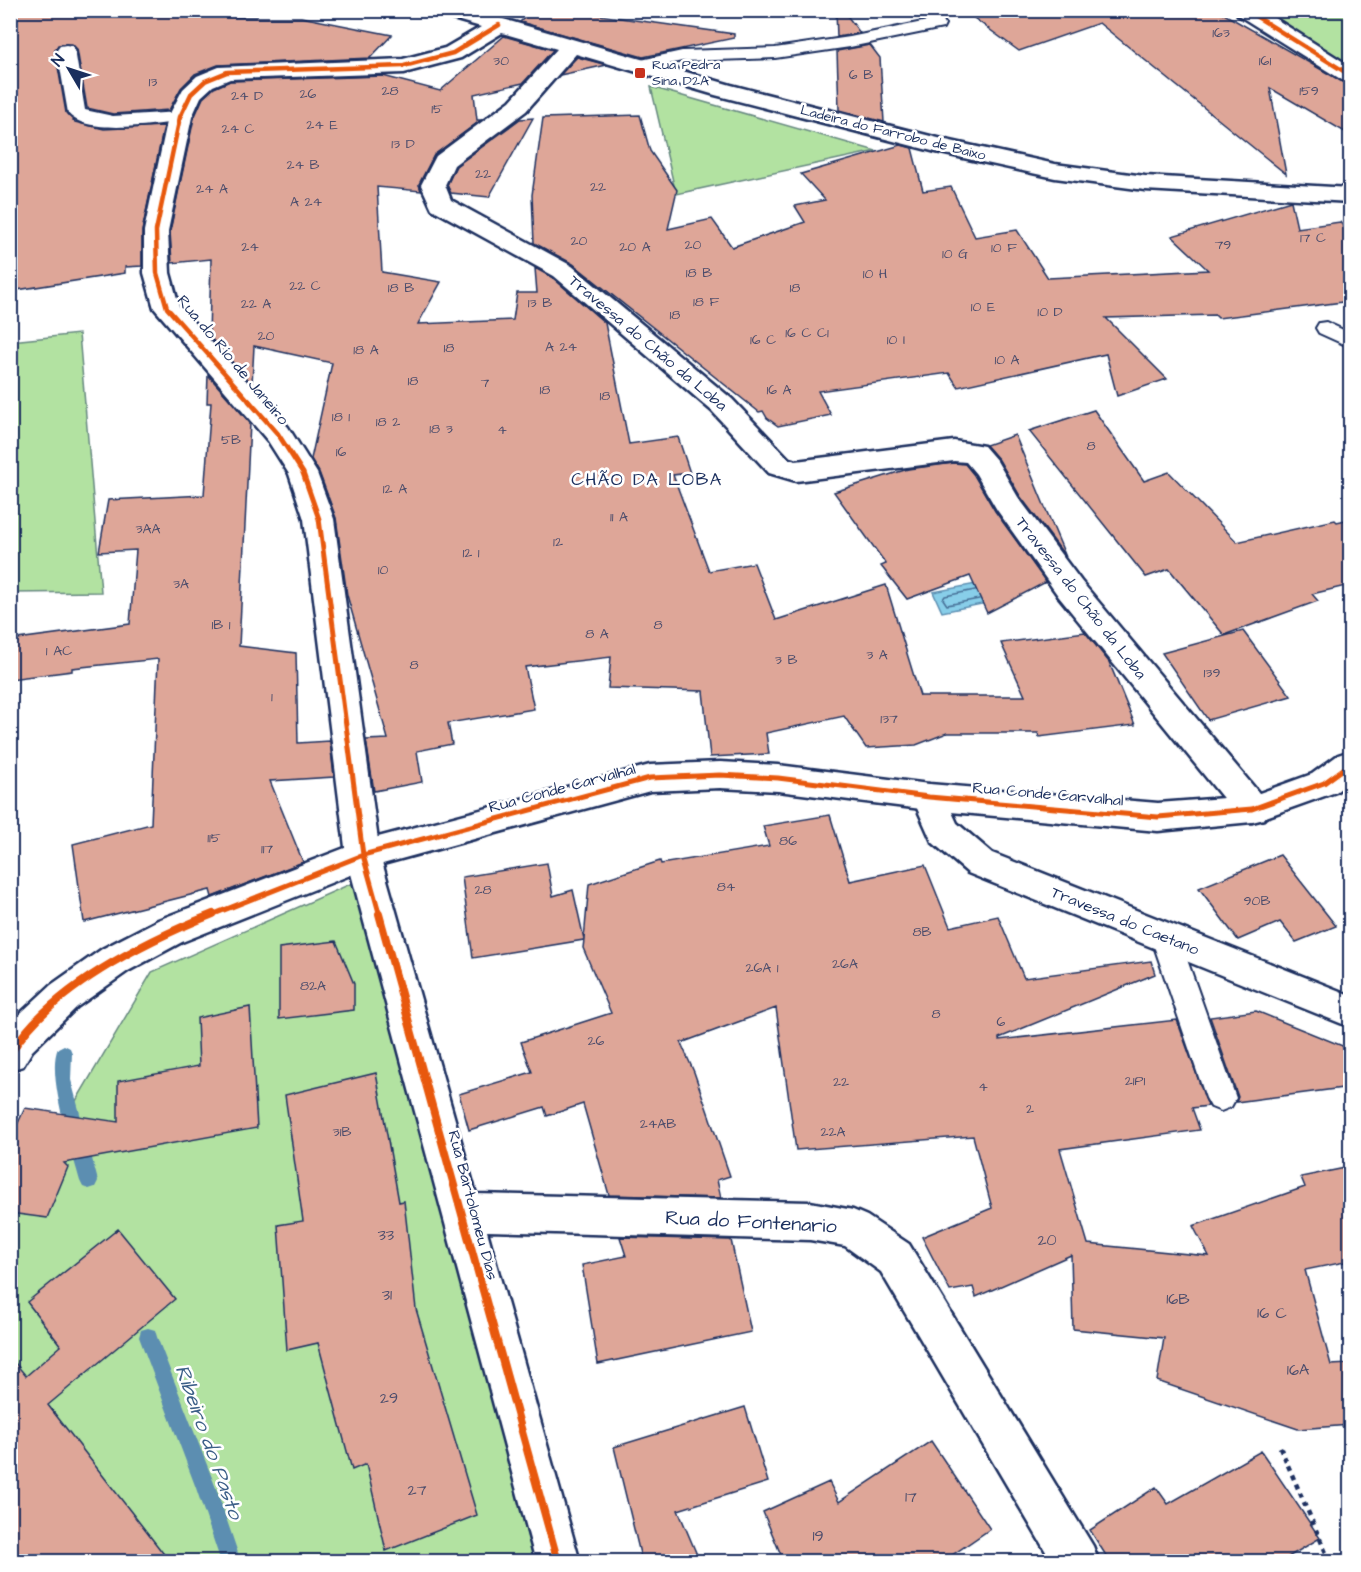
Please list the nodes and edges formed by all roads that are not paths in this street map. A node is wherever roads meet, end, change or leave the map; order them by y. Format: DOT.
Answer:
graph roads {
  1 [pos="1246,10"];
  2 [pos="457,12"];
  3 [pos="937,24"];
  4 [pos="499,25"];
  5 [pos="571,47"];
  6 [pos="66,50"];
  7 [pos="638,66"];
  8 [pos="1350,75"];
  9 [pos="180,117"];
  10 [pos="1350,195"];
  11 [pos="1326,328"];
  12 [pos="1350,341"];
  13 [pos="1350,764"];
  14 [pos="929,797"];
  15 [pos="1252,809"];
  16 [pos="363,855"];
  17 [pos="1165,937"];
  18 [pos="1350,1011"];
  19 [pos="14,1041"];
  20 [pos="1221,1098"];
  21 [pos="460,1212"];
  22 [pos="558,1562"];
  23 [pos="1077,1562"];
  1 -- 8 [label="street"];
  2 -- 4 [label="street, Ladeira do Farrobo de Baixo"];
  3 -- 7 [label="lane"];
  4 -- 5 [label="street, Ladeira do Farrobo de Baixo"];
  4 -- 9 [label="street, Rua do Río de Janeiro"];
  5 -- 7 [label="street, Ladeira do Farrobo de Baixo"];
  5 -- 15 [label="street, Travessa do Chão da Loba"];
  6 -- 9 [label="lane"];
  7 -- 10 [label="street, Ladeira do Farrobo de Baixo"];
  9 -- 16 [label="street, Rua do Río de Janeiro"];
  11 -- 12 [label="lane"];
  13 -- 15 [label="street, Rua Conde Carvalhal"];
  14 -- 15 [label="street, Rua Conde Carvalhal"];
  14 -- 16 [label="street, Rua Conde Carvalhal"];
  14 -- 17 [label="street, Travessa do Caetano"];
  16 -- 19 [label="street, Rua Conde Carvalhal"];
  16 -- 21 [label="street, Rua Bartolomeu Dias"];
  17 -- 18 [label="street, Travessa do Caetano"];
  17 -- 20 [label="lane"];
  21 -- 22 [label="street, Rua Bartolomeu Dias"];
  21 -- 23 [label="street, Rua do Fontenario"];
}
